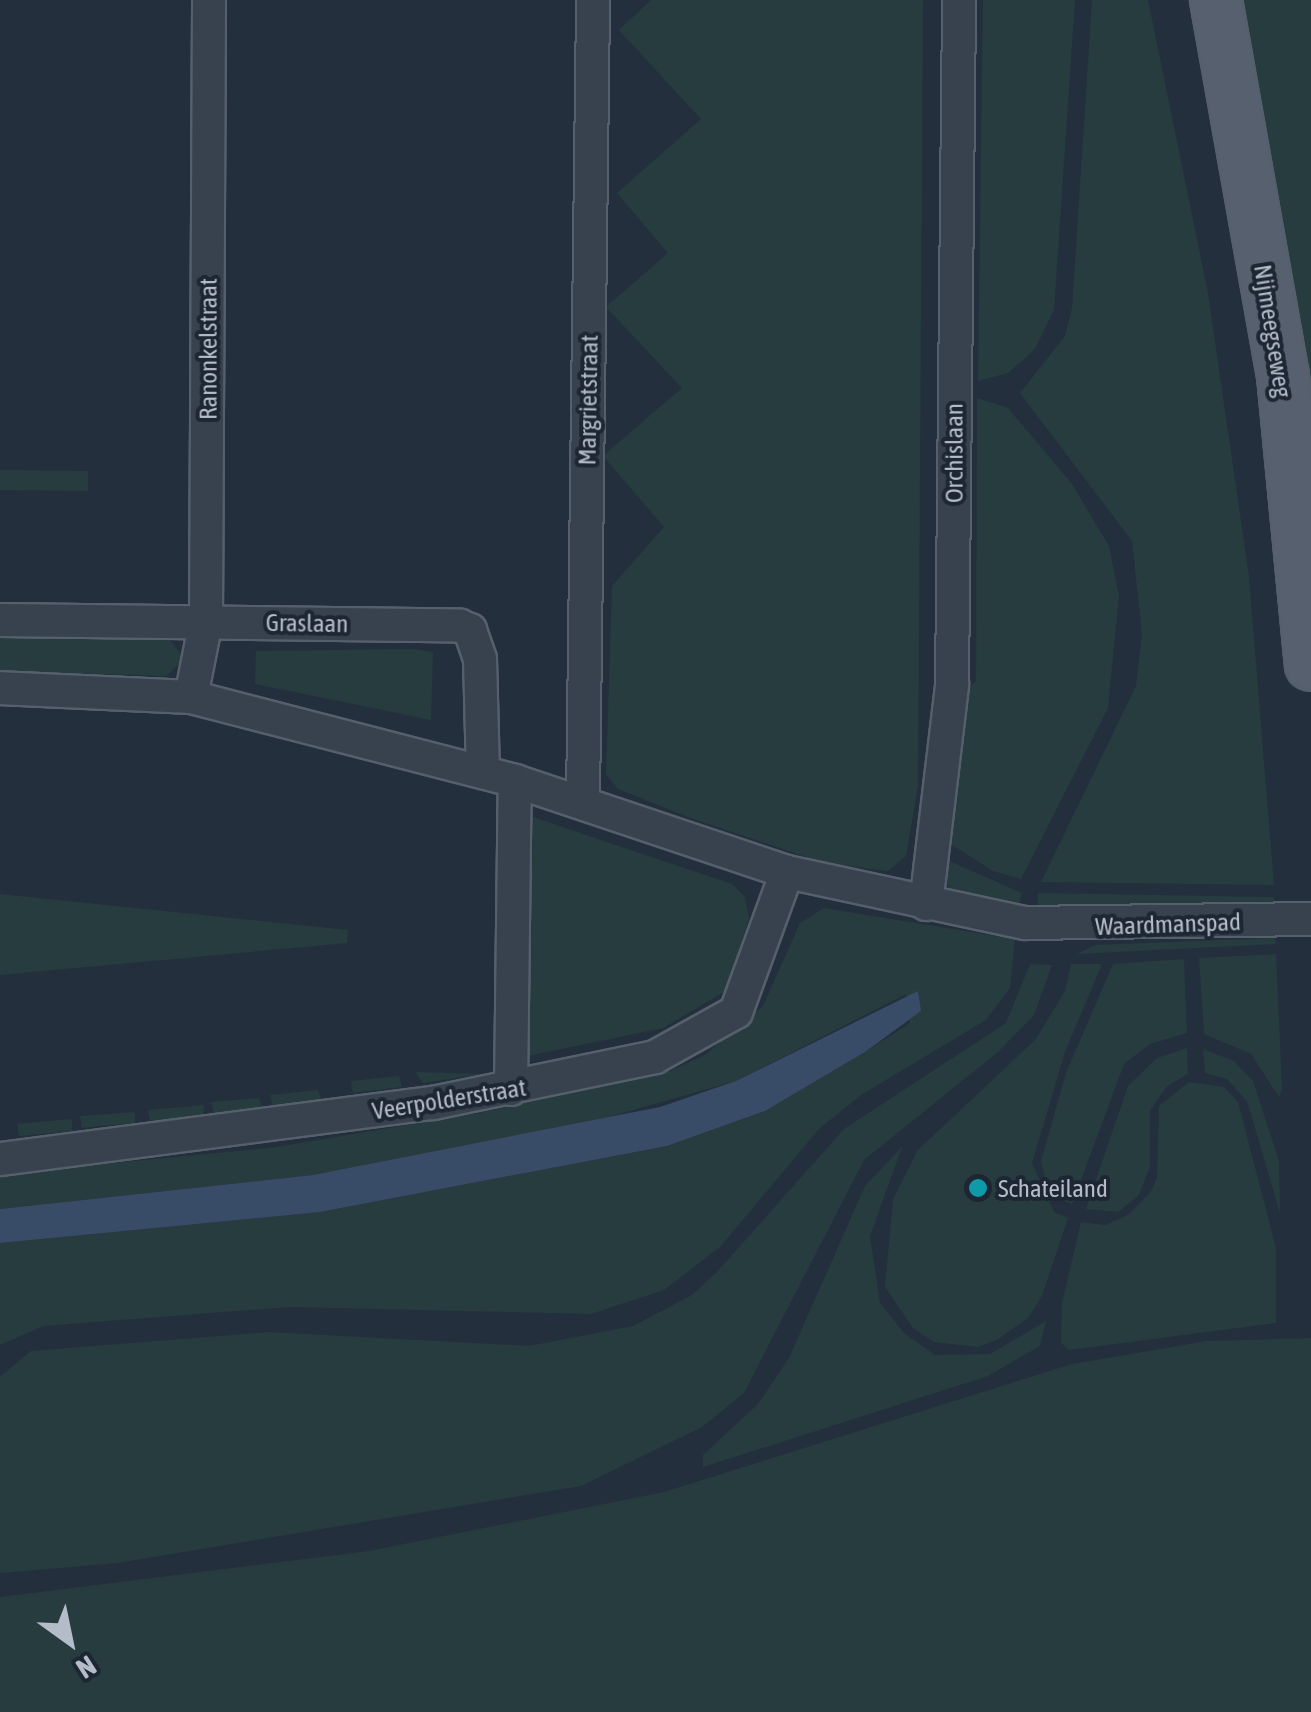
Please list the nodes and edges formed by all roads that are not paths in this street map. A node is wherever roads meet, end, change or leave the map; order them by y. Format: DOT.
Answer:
graph roads {
  1 [pos="209,0"];
  2 [pos="593,0"];
  3 [pos="960,0"];
  4 [pos="1216,0"];
  5 [pos="0,620"];
  6 [pos="206,621"];
  7 [pos="1311,665"];
  8 [pos="0,688"];
  9 [pos="191,697"];
  10 [pos="499,776"];
  11 [pos="583,801"];
  12 [pos="787,872"];
  13 [pos="926,904"];
  14 [pos="1311,919"];
  15 [pos="512,1089"];
  16 [pos="0,1159"];
  1 -- 6 [label="street, Ranonkelstraat"];
  2 -- 11 [label="street, Margrietstraat"];
  3 -- 13 [label="street, Orchislaan"];
  4 -- 7 [label="main road, Nijmeegseweg"];
  5 -- 6 [label="street, Graslaan"];
  6 -- 9 [label="street, Ranonkelstraat"];
  6 -- 10 [label="street, Graslaan"];
  8 -- 9 [label="street"];
  9 -- 10 [label="street"];
  10 -- 11 [label="street"];
  10 -- 15 [label="street, Graslaan"];
  11 -- 12 [label="street"];
  12 -- 13 [label="street"];
  12 -- 15 [label="street, Veerpolderstraat"];
  13 -- 14 [label="street, Waardmanspad"];
  15 -- 16 [label="street, Veerpolderstraat"];
}
